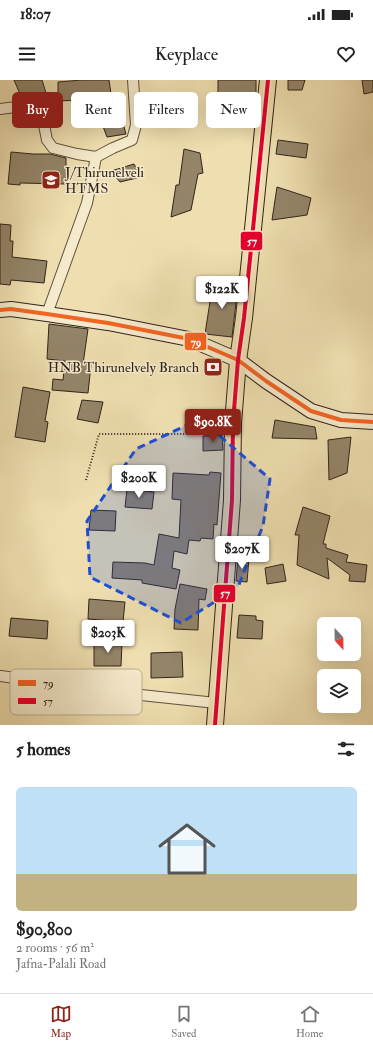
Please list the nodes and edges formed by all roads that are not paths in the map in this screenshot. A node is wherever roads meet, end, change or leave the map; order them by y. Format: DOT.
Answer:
graph roads {
  1 [pos="133,80"];
  2 [pos="268,80"];
  3 [pos="0,109"];
  4 [pos="96,157"];
  5 [pos="0,310"];
  6 [pos="47,314"];
  7 [pos="238,360"];
  8 [pos="373,422"];
  9 [pos="1,676"];
  10 [pos="10,677"];
  11 [pos="142,695"];
  12 [pos="216,702"];
  13 [pos="215,725"];
  1 -- 4 [label="street"];
  2 -- 7 [label="main road"];
  3 -- 4 [label="street"];
  4 -- 6 [label="street"];
  5 -- 6 [label="street"];
  6 -- 7 [label="street"];
  7 -- 8 [label="street"];
  7 -- 12 [label="main road"];
  9 -- 10 [label="street"];
  11 -- 12 [label="street"];
  12 -- 13 [label="main road"];
}
